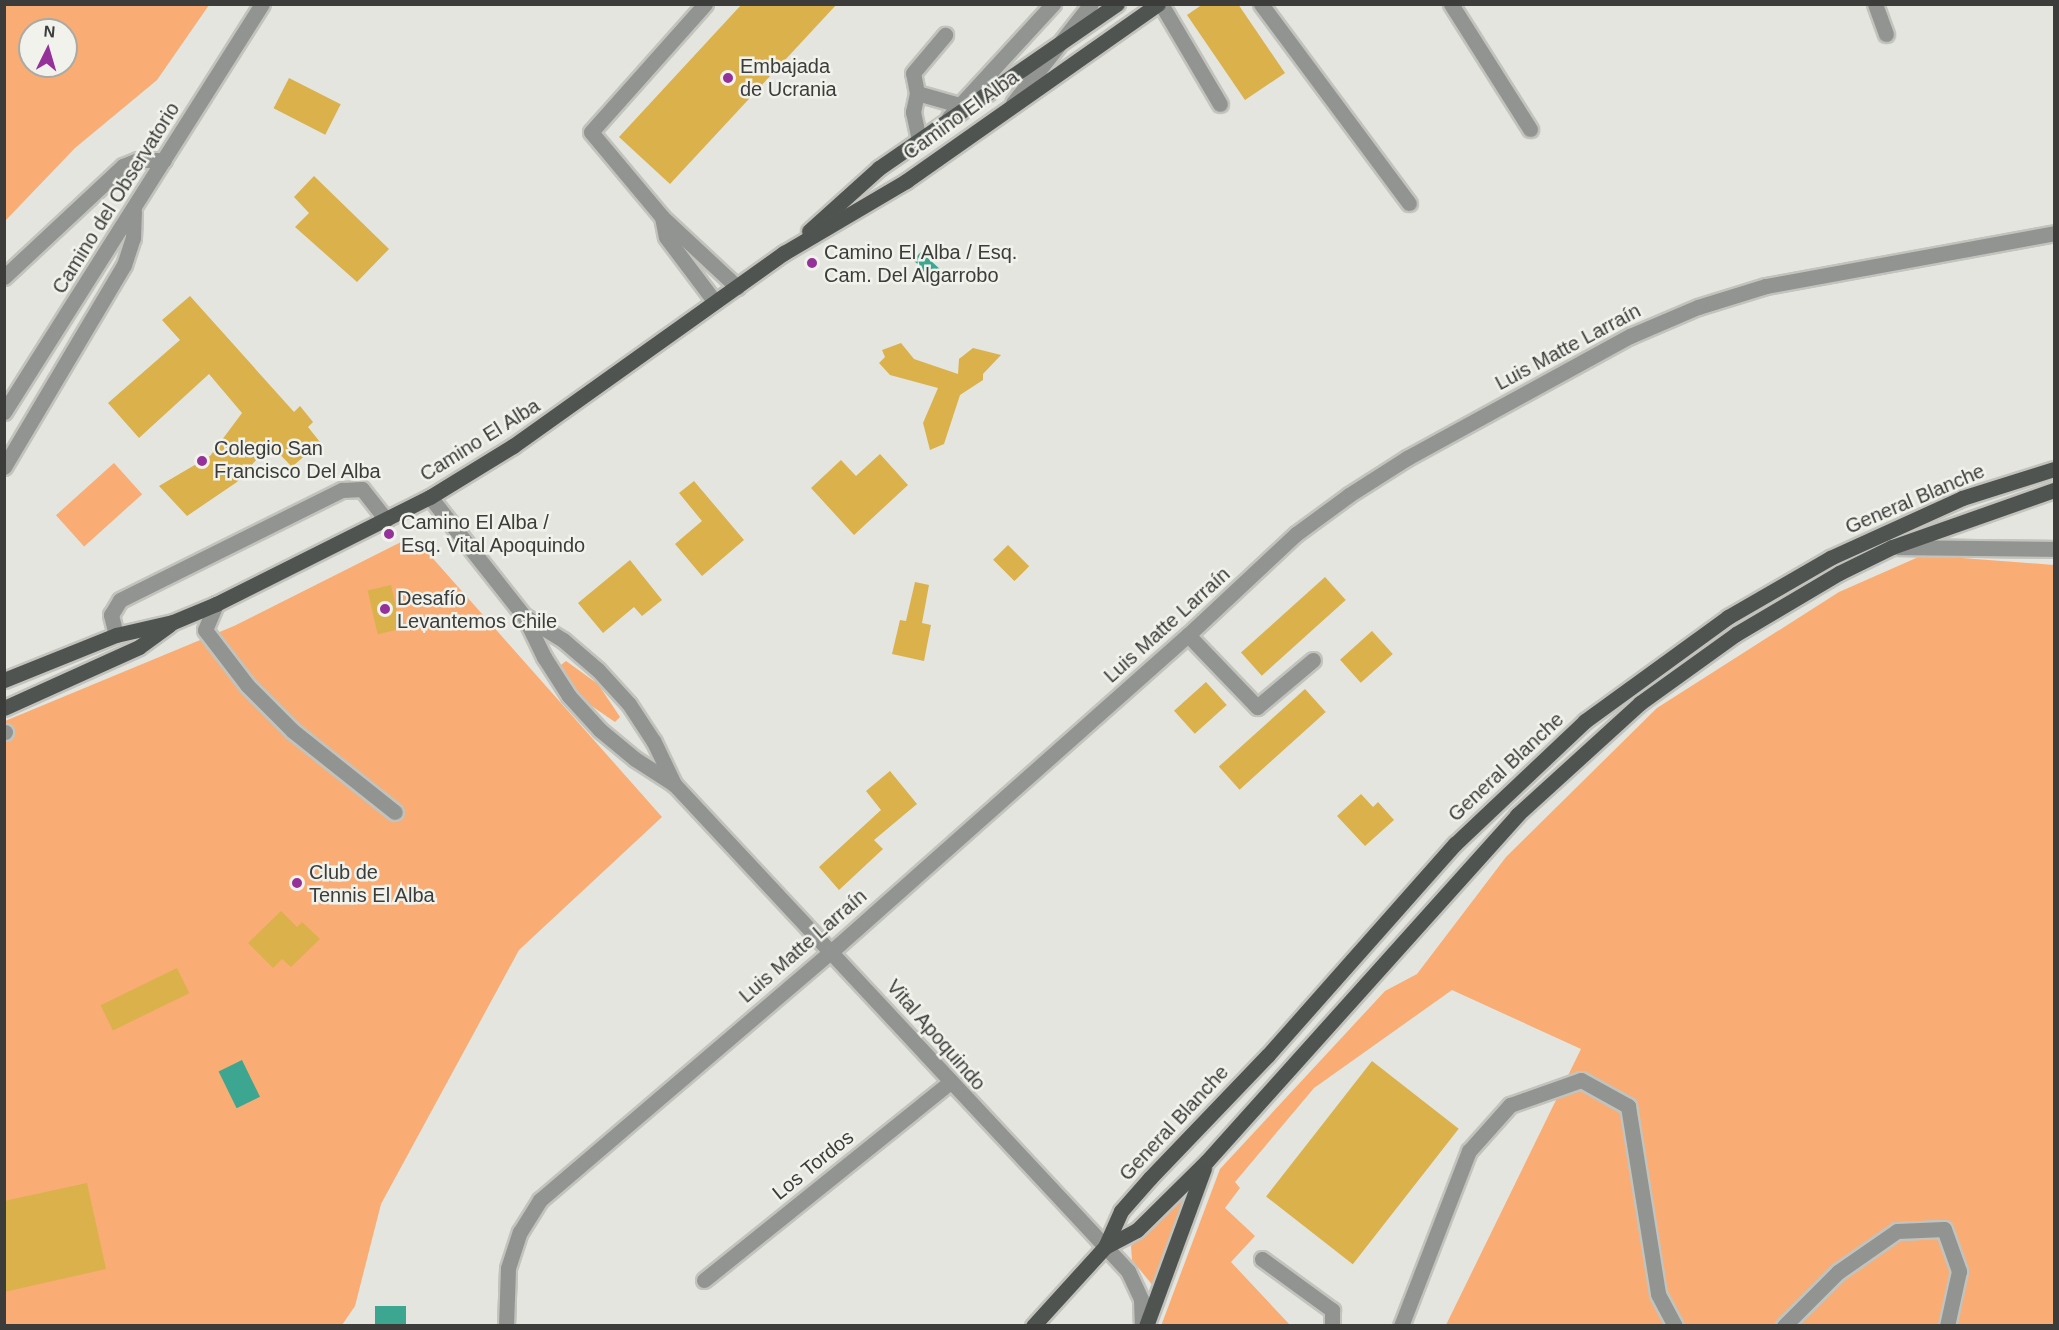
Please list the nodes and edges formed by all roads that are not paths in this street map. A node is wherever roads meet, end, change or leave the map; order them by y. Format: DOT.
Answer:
graph roads {
  1 [pos="268,4"];
  2 [pos="705,4"];
  3 [pos="1053,4"];
  4 [pos="1091,4"];
  5 [pos="1118,4"];
  6 [pos="1159,4"];
  7 [pos="1261,4"];
  8 [pos="1451,4"];
  9 [pos="1875,4"];
  10 [pos="258,10"];
  11 [pos="1886,34"];
  12 [pos="945,35"];
  13 [pos="1055,49"];
  14 [pos="917,93"];
  15 [pos="1013,103"];
  16 [pos="1220,104"];
  17 [pos="959,105"];
  18 [pos="942,124"];
  19 [pos="1530,129"];
  20 [pos="919,140"];
  21 [pos="165,160"];
  22 [pos="1409,203"];
  23 [pos="134,209"];
  24 [pos="662,218"];
  25 [pos="2055,232"];
  26 [pos="784,253"];
  27 [pos="4,277"];
  28 [pos="737,286"];
  29 [pos="715,302"];
  30 [pos="4,412"];
  31 [pos="4,467"];
  32 [pos="2055,470"];
  33 [pos="2055,490"];
  34 [pos="430,497"];
  35 [pos="386,520"];
  36 [pos="1892,547"];
  37 [pos="2055,549"];
  38 [pos="216,604"];
  39 [pos="524,616"];
  40 [pos="173,622"];
  41 [pos="116,635"];
  42 [pos="1188,635"];
  43 [pos="1313,660"];
  44 [pos="4,680"];
  45 [pos="4,708"];
  46 [pos="674,784"];
  47 [pos="395,812"];
  48 [pos="833,950"];
  49 [pos="949,1083"];
  50 [pos="1207,1161"];
  51 [pos="1105,1247"];
  52 [pos="1262,1259"];
  53 [pos="704,1280"];
  54 [pos="506,1326"];
  55 [pos="1033,1326"];
  56 [pos="1144,1326"];
  57 [pos="1332,1326"];
  58 [pos="1401,1326"];
  59 [pos="1674,1326"];
  60 [pos="1784,1326"];
  61 [pos="1947,1326"];
  1 -- 10 [label="street, Camino del Observatorio"];
  2 -- 24 [label="street"];
  3 -- 17 [label="street"];
  4 -- 13 [label="street"];
  5 -- 13 [label="main road, Camino El Alba"];
  6 -- 15 [label="main road, Camino El Alba"];
  6 -- 16 [label="street"];
  7 -- 22 [label="street"];
  8 -- 19 [label="street"];
  9 -- 11 [label="street"];
  10 -- 21 [label="street, Camino del Observatorio"];
  12 -- 14 [label="street"];
  13 -- 15 [label="street"];
  13 -- 18 [label="main road, Camino El Alba"];
  14 -- 17 [label="street"];
  14 -- 20 [label="street"];
  15 -- 26 [label="main road, Camino El Alba"];
  17 -- 18 [label="street"];
  18 -- 20 [label="main road, Camino El Alba"];
  20 -- 26 [label="main road, Camino El Alba"];
  21 -- 23 [label="street, Camino del Observatorio"];
  21 -- 27 [label="street"];
  23 -- 30 [label="street, Camino del Observatorio"];
  23 -- 31 [label="street"];
  24 -- 28 [label="street"];
  24 -- 29 [label="street"];
  25 -- 42 [label="street, Luis Matte Larraín"];
  26 -- 28 [label="main road, Camino El Alba"];
  28 -- 29 [label="main road, Camino El Alba"];
  29 -- 34 [label="main road, Camino El Alba"];
  32 -- 51 [label="main road, General Blanche"];
  33 -- 36 [label="main road, General Blanche"];
  34 -- 35 [label="main road, Camino El Alba"];
  34 -- 39 [label="street, Vital Apoquindo"];
  35 -- 38 [label="main road, Camino El Alba"];
  35 -- 41 [label="street"];
  36 -- 37 [label="street"];
  36 -- 50 [label="main road, General Blanche"];
  38 -- 40 [label="main road, Camino El Alba"];
  38 -- 47 [label="street"];
  39 -- 46 [label="street, Vital Apoquindo"];
  39 -- 46 [label="street, Vital Apoquindo"];
  40 -- 41 [label="main road, Camino El Alba"];
  40 -- 45 [label="main road, Camino El Alba"];
  41 -- 44 [label="main road, Camino El Alba"];
  42 -- 43 [label="street"];
  42 -- 48 [label="street, Luis Matte Larraín"];
  46 -- 48 [label="street, Vital Apoquindo"];
  48 -- 49 [label="street, Vital Apoquindo"];
  48 -- 54 [label="street, Luis Matte Larraín"];
  49 -- 51 [label="street, Vital Apoquindo"];
  49 -- 53 [label="street, Los Tordos"];
  50 -- 51 [label="main road, General Blanche"];
  50 -- 56 [label="main road"];
  51 -- 55 [label="main road, General Blanche"];
  51 -- 56 [label="street, Vital Apoquindo"];
  52 -- 57 [label="street"];
  58 -- 59 [label="street"];
  60 -- 61 [label="street"];
}
